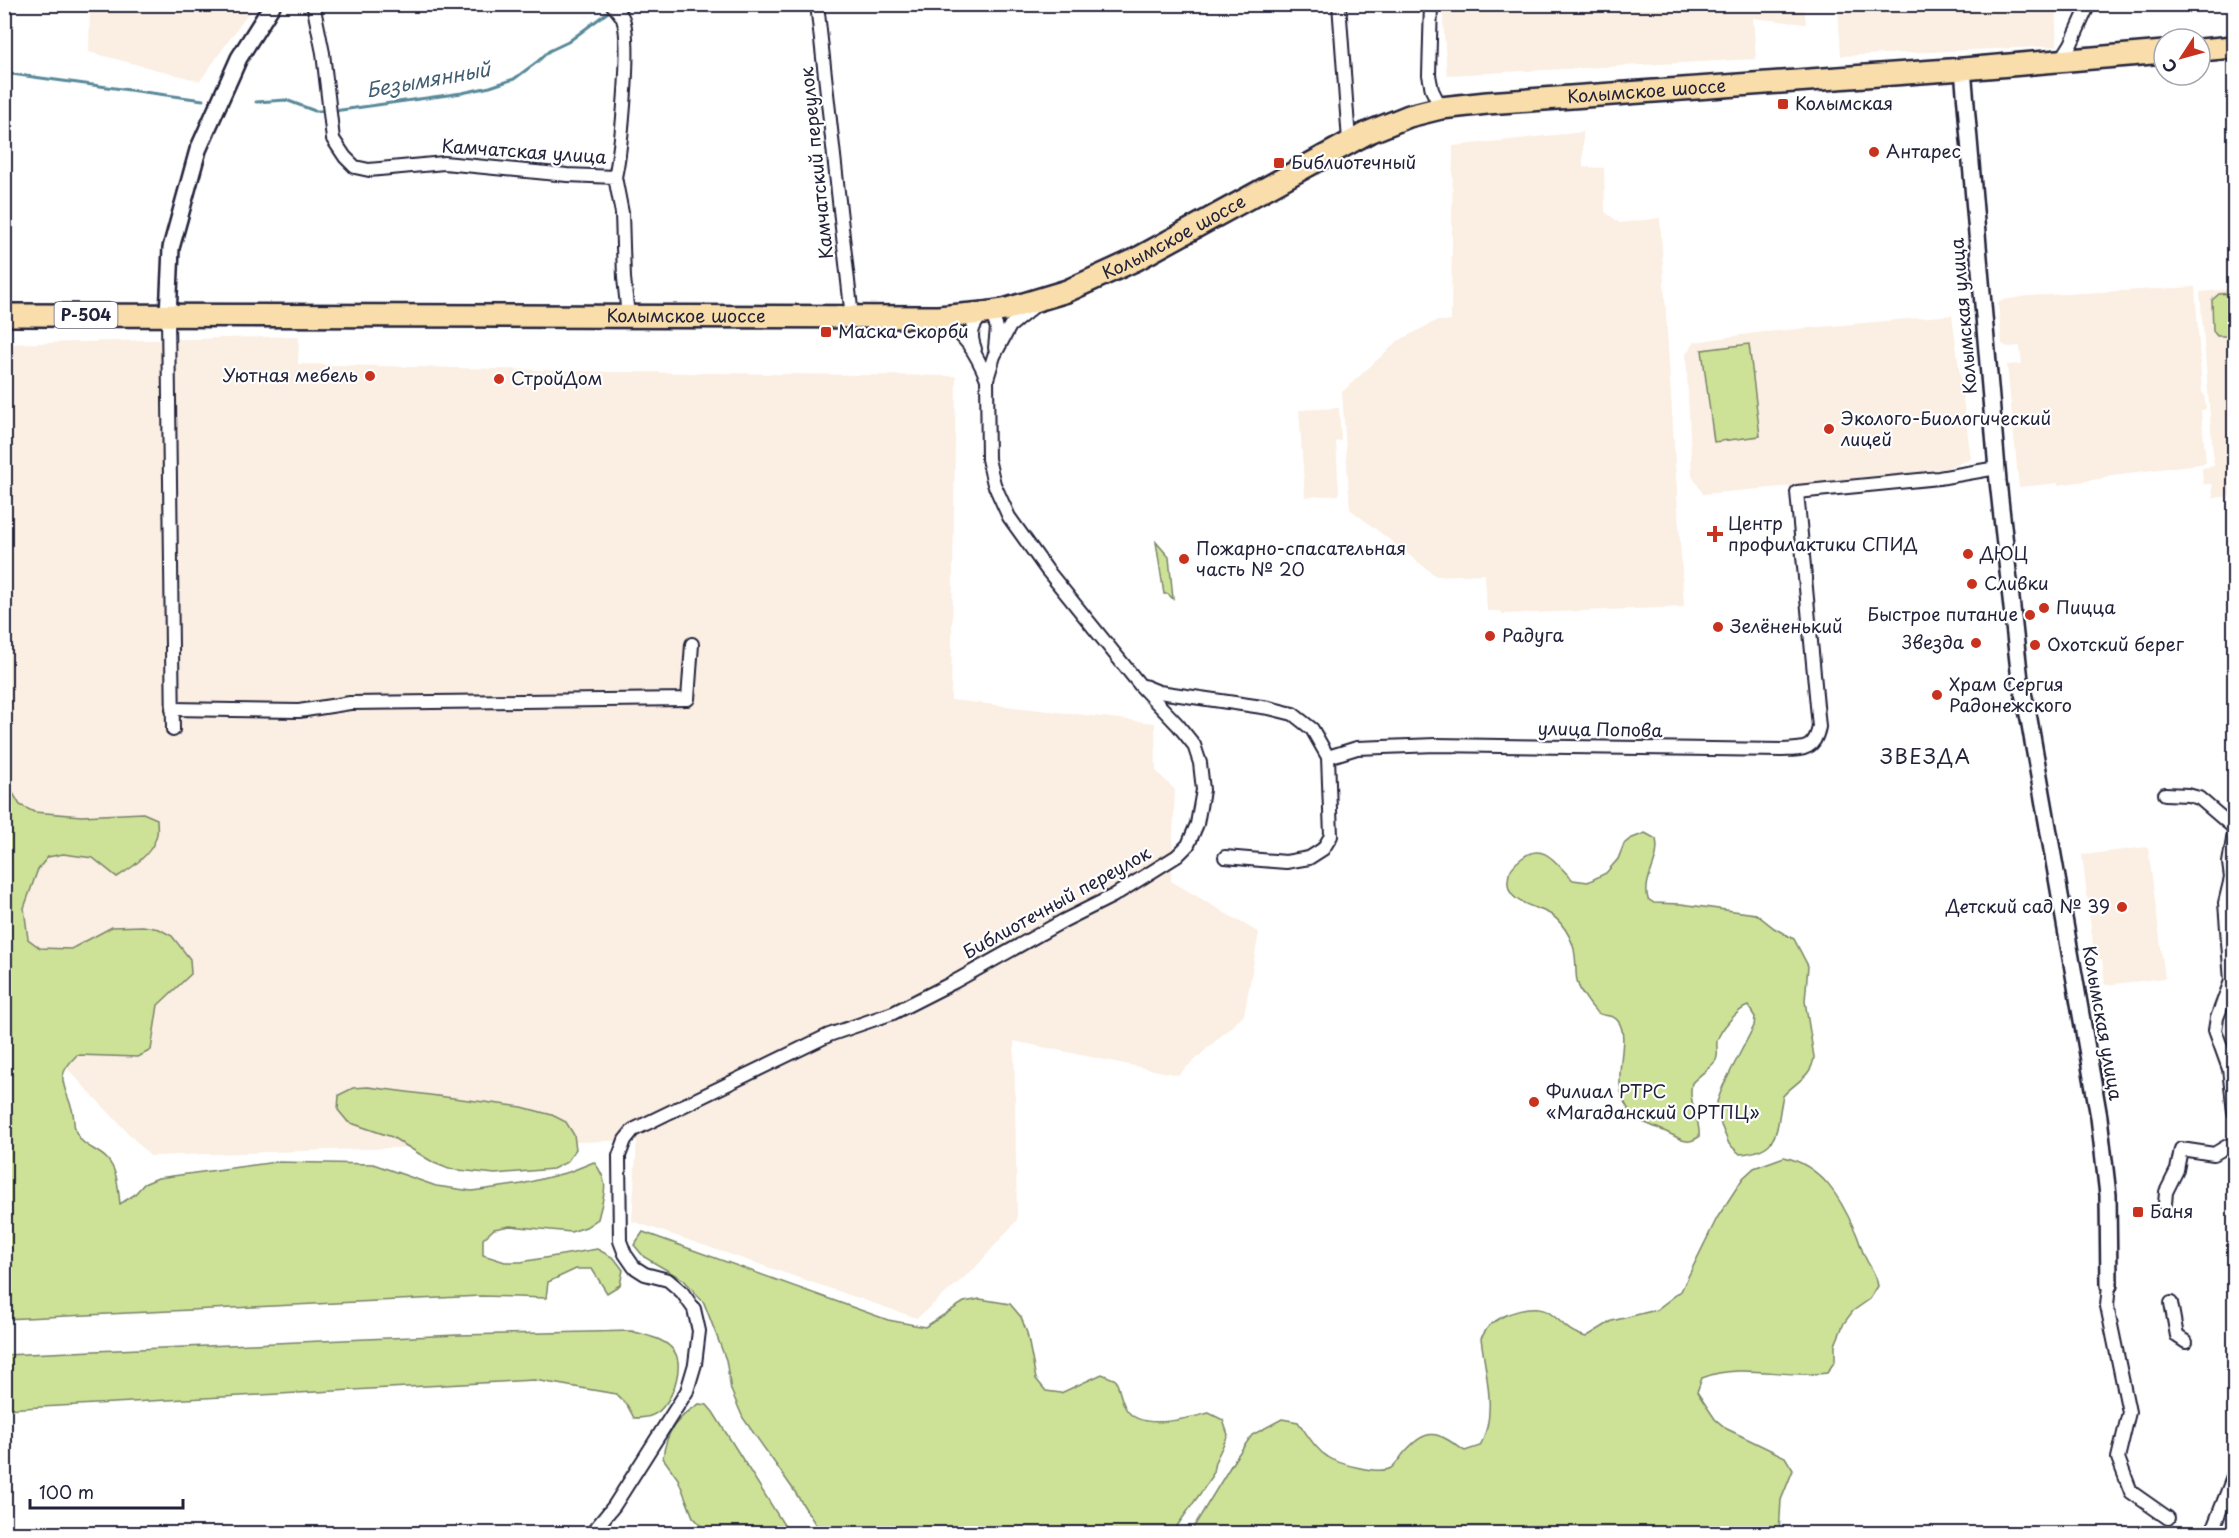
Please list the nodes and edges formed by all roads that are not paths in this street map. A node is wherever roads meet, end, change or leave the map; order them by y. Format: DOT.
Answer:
graph roads {
  1 [pos="273,4"];
  2 [pos="313,4"];
  3 [pos="612,4"];
  4 [pos="817,4"];
  5 [pos="1339,4"];
  6 [pos="1431,4"];
  7 [pos="2089,4"];
  8 [pos="2235,46"];
  9 [pos="2212,49"];
  10 [pos="2152,53"];
  11 [pos="2061,60"];
  12 [pos="1964,69"];
  13 [pos="1441,108"];
  14 [pos="1349,141"];
  15 [pos="615,177"];
  16 [pos="1042,299"];
  17 [pos="988,313"];
  18 [pos="4,315"];
  19 [pos="168,316"];
  20 [pos="628,316"];
  21 [pos="852,317"];
  22 [pos="938,317"];
  23 [pos="976,353"];
  24 [pos="994,356"];
  25 [pos="987,379"];
  26 [pos="1997,468"];
  27 [pos="692,644"];
  28 [pos="1140,684"];
  29 [pos="172,709"];
  30 [pos="173,730"];
  31 [pos="1328,757"];
  32 [pos="2164,794"];
  33 [pos="2235,828"];
  34 [pos="2235,833"];
  35 [pos="1225,857"];
  36 [pos="2235,1112"];
  37 [pos="2235,1142"];
  38 [pos="2164,1204"];
  39 [pos="2109,1285"];
  40 [pos="2171,1303"];
  41 [pos="2186,1342"];
  42 [pos="2235,1475"];
  43 [pos="2168,1518"];
  44 [pos="591,1533"];
  45 [pos="2211,1533"];
  1 -- 19 [label="street"];
  2 -- 15 [label="street, Камчатская улица"];
  3 -- 15 [label="street"];
  4 -- 21 [label="street, Камчатский переулок"];
  5 -- 14 [label="street"];
  6 -- 13 [label="street"];
  7 -- 11 [label="street"];
  8 -- 9 [label="highway"];
  10 -- 11 [label="highway, Колымское шоссе"];
  11 -- 12 [label="highway, Колымское шоссе"];
  12 -- 13 [label="highway, Колымское шоссе"];
  12 -- 26 [label="street, Колымская улица"];
  13 -- 14 [label="highway, Колымское шоссе"];
  14 -- 16 [label="highway, Колымское шоссе"];
  15 -- 20 [label="street, Камчатская улица"];
  16 -- 17 [label="highway, Колымское шоссе"];
  16 -- 24 [label="street, Библиотечный переулок"];
  17 -- 22 [label="highway, Колымское шоссе"];
  17 -- 23 [label="street"];
  17 -- 24 [label="street"];
  18 -- 19 [label="highway, Р-504"];
  19 -- 20 [label="highway, Колымское шоссе"];
  19 -- 29 [label="street"];
  20 -- 21 [label="highway, Колымское шоссе"];
  21 -- 22 [label="highway, Колымское шоссе"];
  22 -- 23 [label="street, Библиотечный переулок"];
  23 -- 25 [label="street, Библиотечный переулок"];
  24 -- 25 [label="street, Библиотечный переулок"];
  25 -- 28 [label="street, Библиотечный переулок"];
  26 -- 31 [label="street, улица Попова"];
  26 -- 39 [label="street, Колымская улица"];
  27 -- 29 [label="street"];
  28 -- 31 [label="street"];
  28 -- 44 [label="street, Библиотечный переулок"];
  29 -- 30 [label="street"];
  31 -- 35 [label="street"];
  32 -- 33 [label="street"];
  34 -- 36 [label="street"];
  37 -- 38 [label="street"];
  39 -- 43 [label="street, Колымская улица"];
  40 -- 41 [label="street"];
  42 -- 45 [label="street"];
}
